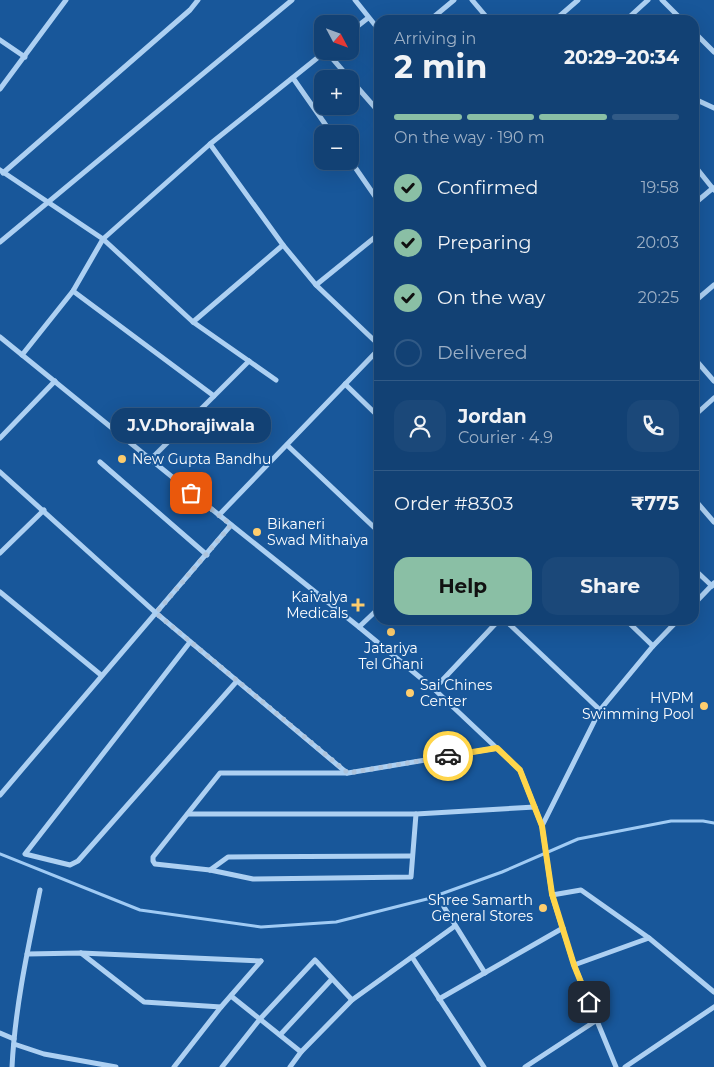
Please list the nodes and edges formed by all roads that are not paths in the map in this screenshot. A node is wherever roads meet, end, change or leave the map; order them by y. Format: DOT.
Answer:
graph roads {
  1 [pos="66,0"];
  2 [pos="198,0"];
  3 [pos="292,0"];
  4 [pos="354,0"];
  5 [pos="454,0"];
  6 [pos="472,0"];
  7 [pos="578,0"];
  8 [pos="648,0"];
  9 [pos="662,0"];
  10 [pos="436,15"];
  11 [pos="485,15"];
  12 [pos="562,15"];
  13 [pos="632,15"];
  14 [pos="677,15"];
  15 [pos="368,18"];
  16 [pos="359,25"];
  17 [pos="374,25"];
  18 [pos="699,37"];
  19 [pos="0,40"];
  20 [pos="714,52"];
  21 [pos="25,57"];
  22 [pos="342,70"];
  23 [pos="293,78"];
  24 [pos="0,89"];
  25 [pos="359,89"];
  26 [pos="699,101"];
  27 [pos="374,106"];
  28 [pos="714,108"];
  29 [pos="326,125"];
  30 [pos="210,144"];
  31 [pos="357,170"];
  32 [pos="2,171"];
  33 [pos="699,171"];
  34 [pos="713,189"];
  35 [pos="374,195"];
  36 [pos="699,200"];
  37 [pos="48,202"];
  38 [pos="374,238"];
  39 [pos="103,239"];
  40 [pos="0,242"];
  41 [pos="283,244"];
  42 [pos="316,285"];
  43 [pos="714,285"];
  44 [pos="73,291"];
  45 [pos="699,298"];
  46 [pos="193,322"];
  47 [pos="0,337"];
  48 [pos="374,339"];
  49 [pos="22,355"];
  50 [pos="374,355"];
  51 [pos="248,361"];
  52 [pos="699,364"];
  53 [pos="276,380"];
  54 [pos="55,381"];
  55 [pos="714,382"];
  56 [pos="345,384"];
  57 [pos="214,396"];
  58 [pos="714,398"];
  59 [pos="374,412"];
  60 [pos="699,412"];
  61 [pos="0,438"];
  62 [pos="287,445"];
  63 [pos="150,460"];
  64 [pos="100,462"];
  65 [pos="0,472"];
  66 [pos="699,505"];
  67 [pos="44,510"];
  68 [pos="219,515"];
  69 [pos="714,522"];
  70 [pos="231,525"];
  71 [pos="374,527"];
  72 [pos="0,553"];
  73 [pos="207,555"];
  74 [pos="699,572"];
  75 [pos="713,584"];
  76 [pos="0,592"];
  77 [pos="699,599"];
  78 [pos="156,613"];
  79 [pos="374,613"];
  80 [pos="494,625"];
  81 [pos="510,625"];
  82 [pos="631,625"];
  83 [pos="673,625"];
  84 [pos="359,627"];
  85 [pos="190,642"];
  86 [pos="653,646"];
  87 [pos="101,675"];
  88 [pos="237,681"];
  89 [pos="434,689"];
  90 [pos="600,710"];
  91 [pos="497,748"];
  92 [pos="348,773"];
  93 [pos="0,795"];
  94 [pos="535,808"];
  95 [pos="188,814"];
  96 [pos="416,814"];
  97 [pos="542,826"];
  98 [pos="412,856"];
  99 [pos="210,870"];
  100 [pos="40,890"];
  101 [pos="552,894"];
  102 [pos="444,907"];
  103 [pos="455,926"];
  104 [pos="563,928"];
  105 [pos="649,938"];
  106 [pos="81,953"];
  107 [pos="27,954"];
  108 [pos="412,958"];
  109 [pos="574,965"];
  110 [pos="485,973"];
  111 [pos="332,979"];
  112 [pos="714,992"];
  113 [pos="230,996"];
  114 [pos="439,999"];
  115 [pos="352,1000"];
  116 [pos="221,1007"];
  117 [pos="714,1007"];
  118 [pos="260,1019"];
  119 [pos="597,1020"];
  120 [pos="0,1033"];
  121 [pos="280,1035"];
  122 [pos="14,1041"];
  123 [pos="301,1052"];
  124 [pos="12,1067"];
  125 [pos="116,1067"];
  126 [pos="174,1067"];
  127 [pos="222,1067"];
  128 [pos="290,1067"];
  129 [pos="484,1067"];
  130 [pos="525,1067"];
  131 [pos="616,1067"];
  132 [pos="625,1067"];
  1 -- 21 [label="street"];
  2 -- 32 [label="street"];
  3 -- 37 [label="street"];
  4 -- 15 [label="street"];
  5 -- 10 [label="street"];
  6 -- 11 [label="street"];
  7 -- 12 [label="street"];
  8 -- 13 [label="street"];
  9 -- 14 [label="street"];
  15 -- 16 [label="street"];
  15 -- 17 [label="street"];
  18 -- 20 [label="street"];
  19 -- 21 [label="street"];
  21 -- 24 [label="street"];
  22 -- 23 [label="street"];
  23 -- 29 [label="street"];
  23 -- 30 [label="street"];
  25 -- 27 [label="street"];
  26 -- 28 [label="street"];
  30 -- 39 [label="street"];
  30 -- 41 [label="street"];
  31 -- 35 [label="street"];
  32 -- 37 [label="street"];
  33 -- 34 [label="street"];
  34 -- 36 [label="street"];
  37 -- 39 [label="street"];
  37 -- 40 [label="street"];
  38 -- 42 [label="street"];
  39 -- 44 [label="street"];
  39 -- 46 [label="street"];
  41 -- 42 [label="street"];
  41 -- 46 [label="street"];
  42 -- 48 [label="street"];
  43 -- 45 [label="street"];
  44 -- 49 [label="street"];
  44 -- 57 [label="street"];
  46 -- 51 [label="street"];
  47 -- 49 [label="street"];
  49 -- 54 [label="street"];
  50 -- 56 [label="street"];
  51 -- 53 [label="street"];
  51 -- 57 [label="street"];
  52 -- 55 [label="street"];
  54 -- 61 [label="street"];
  54 -- 63 [label="street"];
  56 -- 59 [label="street"];
  56 -- 62 [label="street"];
  57 -- 63 [label="street"];
  58 -- 60 [label="street"];
  62 -- 68 [label="street"];
  62 -- 71 [label="street"];
  63 -- 68 [label="street"];
  64 -- 73 [label="street"];
  65 -- 67 [label="street"];
  66 -- 69 [label="street"];
  67 -- 72 [label="street"];
  67 -- 78 [label="street"];
  68 -- 70 [label="street"];
  70 -- 73 [label="street"];
  70 -- 84 [label="street"];
  73 -- 78 [label="street"];
  74 -- 75 [label="street"];
  75 -- 77 [label="street"];
  76 -- 87 [label="street"];
  78 -- 85 [label="street"];
  78 -- 87 [label="street"];
  79 -- 84 [label="street"];
  80 -- 89 [label="street"];
  81 -- 90 [label="street"];
  82 -- 86 [label="street"];
  83 -- 86 [label="street"];
  84 -- 89 [label="street"];
  85 -- 88 [label="street"];
  85 -- 88 [label="street"];
  86 -- 90 [label="street"];
  87 -- 93 [label="street"];
  88 -- 92 [label="street"];
  89 -- 91 [label="street"];
  90 -- 97 [label="street"];
  91 -- 92 [label="street"];
  91 -- 94 [label="street"];
  92 -- 95 [label="street"];
  94 -- 96 [label="street"];
  94 -- 97 [label="street"];
  95 -- 96 [label="street"];
  95 -- 99 [label="street"];
  96 -- 98 [label="street"];
  97 -- 101 [label="street"];
  98 -- 99 [label="street"];
  98 -- 99 [label="street"];
  100 -- 107 [label="street"];
  101 -- 104 [label="street"];
  101 -- 105 [label="street"];
  102 -- 103 [label="street"];
  103 -- 108 [label="street"];
  103 -- 110 [label="street"];
  104 -- 109 [label="street"];
  104 -- 110 [label="street"];
  105 -- 109 [label="street"];
  105 -- 112 [label="street"];
  106 -- 107 [label="street"];
  106 -- 113 [label="street"];
  106 -- 116 [label="street"];
  107 -- 122 [label="street"];
  108 -- 114 [label="street"];
  108 -- 115 [label="street"];
  109 -- 119 [label="street"];
  110 -- 114 [label="street"];
  111 -- 115 [label="street"];
  111 -- 118 [label="street"];
  111 -- 121 [label="street"];
  113 -- 116 [label="street"];
  113 -- 118 [label="street"];
  114 -- 129 [label="street"];
  115 -- 123 [label="street"];
  116 -- 126 [label="street"];
  117 -- 132 [label="street"];
  118 -- 121 [label="street"];
  118 -- 127 [label="street"];
  119 -- 130 [label="street"];
  119 -- 131 [label="street"];
  120 -- 122 [label="street"];
  121 -- 123 [label="street"];
  122 -- 124 [label="street"];
  122 -- 125 [label="street"];
  123 -- 128 [label="street"];
}
